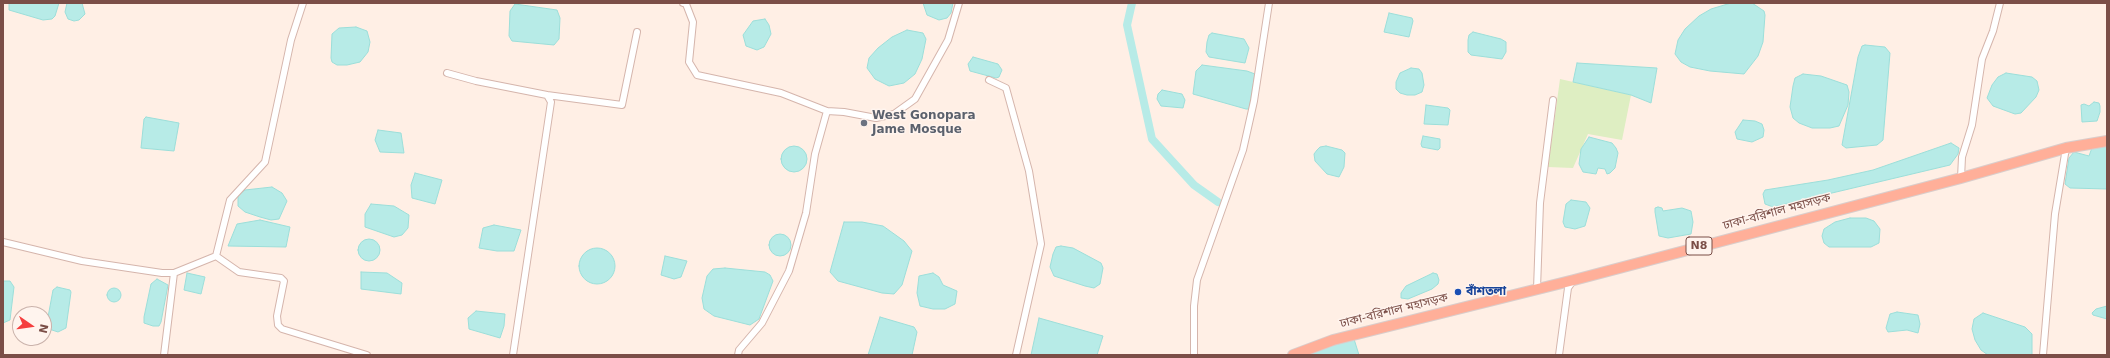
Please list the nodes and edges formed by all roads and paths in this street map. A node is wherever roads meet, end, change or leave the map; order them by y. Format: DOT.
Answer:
graph roads {
  1 [pos="303,3"];
  2 [pos="683,3"];
  3 [pos="959,3"];
  4 [pos="1269,3"];
  5 [pos="2000,3"];
  6 [pos="637,32"];
  7 [pos="447,73"];
  8 [pos="989,80"];
  9 [pos="547,95"];
  10 [pos="1553,100"];
  11 [pos="827,111"];
  12 [pos="2107,141"];
  13 [pos="2066,148"];
  14 [pos="1961,178"];
  15 [pos="3,242"];
  16 [pos="216,256"];
  17 [pos="174,273"];
  18 [pos="1574,280"];
  19 [pos="1537,289"];
  20 [pos="164,355"];
  21 [pos="367,355"];
  22 [pos="513,355"];
  23 [pos="738,355"];
  24 [pos="1016,355"];
  25 [pos="1194,355"];
  26 [pos="1293,355"];
  27 [pos="1559,355"];
  28 [pos="2042,355"];
  1 -- 16 [label="street"];
  2 -- 11 [label="street"];
  3 -- 11 [label="street"];
  4 -- 25 [label="street"];
  5 -- 14 [label="street"];
  6 -- 9 [label="street"];
  7 -- 9 [label="street"];
  8 -- 24 [label="street"];
  9 -- 22 [label="street"];
  10 -- 19 [label="street"];
  11 -- 23 [label="street"];
  12 -- 13 [label="highway, ঢাকা-বরিশাল মহাসড়ক / N8"];
  13 -- 14 [label="highway, ঢাকা-বরিশাল মহাসড়ক / N8"];
  13 -- 28 [label="street"];
  14 -- 18 [label="highway, ঢাকা-বরিশাল মহাসড়ক / N8"];
  15 -- 17 [label="street"];
  16 -- 17 [label="street"];
  16 -- 21 [label="street"];
  17 -- 20 [label="street"];
  18 -- 19 [label="highway, ঢাকা-বরিশাল মহাসড়ক / N8"];
  18 -- 27 [label="street"];
  19 -- 26 [label="highway, ঢাকা-বরিশাল মহাসড়ক / N8"];
}
